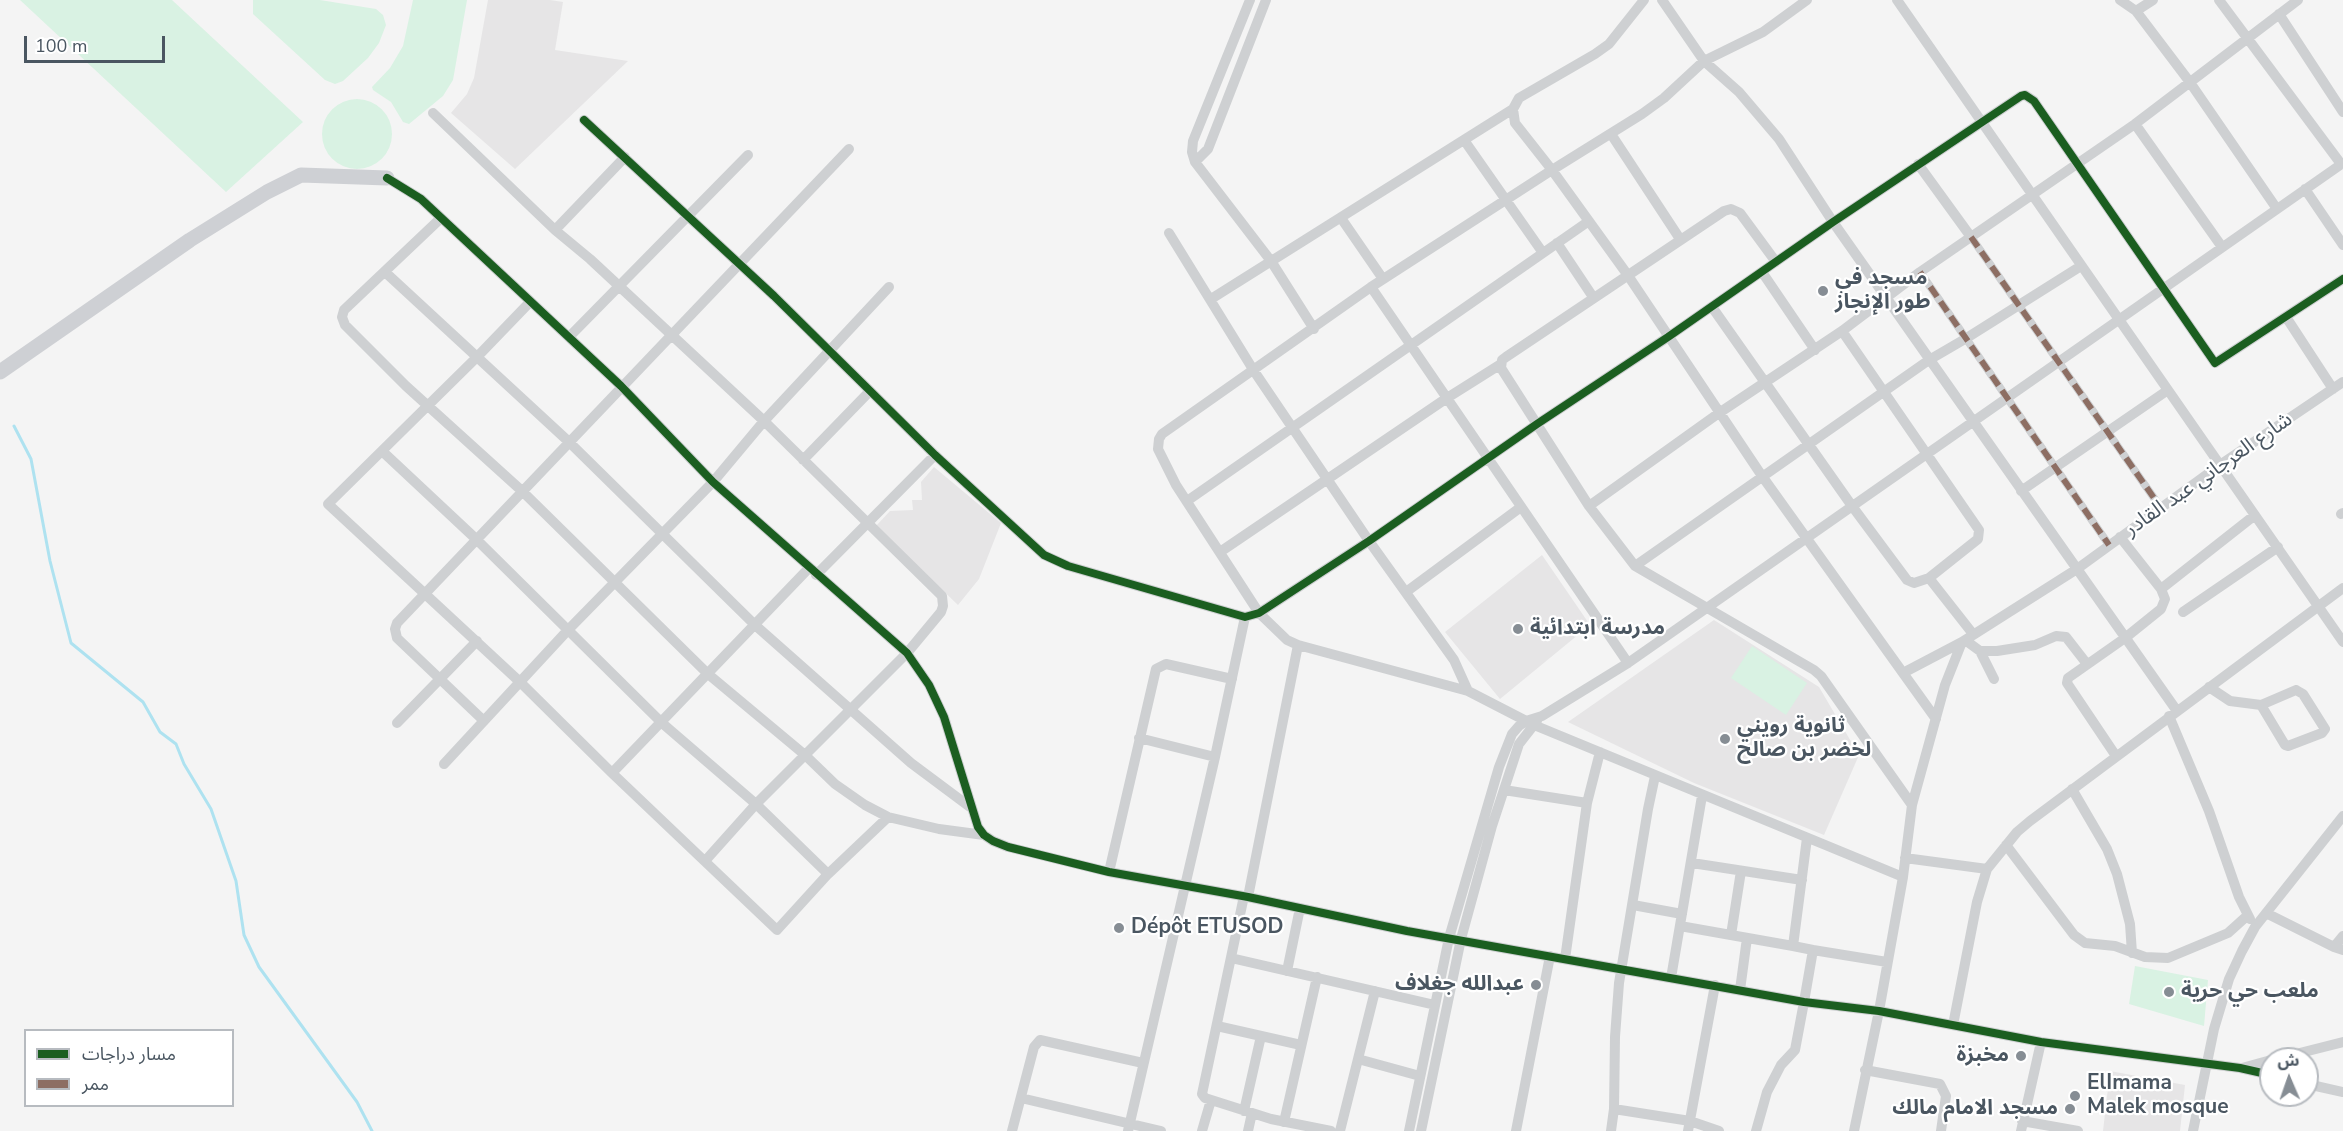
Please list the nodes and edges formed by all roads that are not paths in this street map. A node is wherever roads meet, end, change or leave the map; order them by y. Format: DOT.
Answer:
graph roads {
  1 [pos="1250,0"];
  2 [pos="1266,0"];
  3 [pos="1644,0"];
  4 [pos="1662,0"];
  5 [pos="1807,0"];
  6 [pos="1898,0"];
  7 [pos="2120,0"];
  8 [pos="2153,0"];
  9 [pos="2219,0"];
  10 [pos="2298,0"];
  11 [pos="2281,7"];
  12 [pos="2136,11"];
  13 [pos="2247,39"];
  14 [pos="1704,62"];
  15 [pos="2189,81"];
  16 [pos="1513,109"];
  17 [pos="2343,112"];
  18 [pos="433,113"];
  19 [pos="584,120"];
  20 [pos="1980,122"];
  21 [pos="2135,124"];
  22 [pos="1611,134"];
  23 [pos="1464,140"];
  24 [pos="849,149"];
  25 [pos="748,155"];
  26 [pos="625,157"];
  27 [pos="1195,162"];
  28 [pos="2078,162"];
  29 [pos="2342,163"];
  30 [pos="1918,164"];
  31 [pos="1552,170"];
  32 [pos="387,178"];
  33 [pos="2305,189"];
  34 [pos="2030,194"];
  35 [pos="1507,199"];
  36 [pos="2277,209"];
  37 [pos="687,215"];
  38 [pos="441,218"];
  39 [pos="1341,218"];
  40 [pos="1589,221"];
  41 [pos="1833,222"];
  42 [pos="555,230"];
  43 [pos="1169,233"];
  44 [pos="1971,237"];
  45 [pos="1680,239"];
  46 [pos="1557,243"];
  47 [pos="2343,244"];
  48 [pos="2222,247"];
  49 [pos="1542,253"];
  50 [pos="1271,261"];
  51 [pos="1776,262"];
  52 [pos="739,264"];
  53 [pos="2081,266"];
  54 [pos="385,272"];
  55 [pos="1762,272"];
  56 [pos="1920,272"];
  57 [pos="1627,274"];
  58 [pos="1383,279"];
  59 [pos="2343,279"];
  60 [pos="618,285"];
  61 [pos="890,287"];
  62 [pos="1371,287"];
  63 [pos="2163,288"];
  64 [pos="1593,297"];
  65 [pos="1211,299"];
  66 [pos="1886,300"];
  67 [pos="530,302"];
  68 [pos="2019,306"];
  69 [pos="1712,307"];
  70 [pos="2286,317"];
  71 [pos="2119,320"];
  72 [pos="1314,328"];
  73 [pos="1842,331"];
  74 [pos="671,334"];
  75 [pos="569,337"];
  76 [pos="1668,337"];
  77 [pos="1965,339"];
  78 [pos="1410,345"];
  79 [pos="1815,350"];
  80 [pos="830,351"];
  81 [pos="477,357"];
  82 [pos="1929,360"];
  83 [pos="2059,362"];
  84 [pos="1501,364"];
  85 [pos="1254,371"];
  86 [pos="0,372"];
  87 [pos="1764,383"];
  88 [pos="621,386"];
  89 [pos="2338,386"];
  90 [pos="2168,390"];
  91 [pos="870,391"];
  92 [pos="1884,391"];
  93 [pos="1447,398"];
  94 [pos="2007,398"];
  95 [pos="427,405"];
  96 [pos="1719,413"];
  97 [pos="764,421"];
  98 [pos="1972,422"];
  99 [pos="1537,424"];
  100 [pos="1292,428"];
  101 [pos="2107,432"];
  102 [pos="568,441"];
  103 [pos="1808,444"];
  104 [pos="382,451"];
  105 [pos="935,455"];
  106 [pos="1926,455"];
  107 [pos="1488,458"];
  108 [pos="802,460"];
  109 [pos="2220,465"];
  110 [pos="2056,467"];
  111 [pos="1762,476"];
  112 [pos="1327,480"];
  113 [pos="713,482"];
  114 [pos="522,491"];
  115 [pos="2021,491"];
  116 [pos="1187,501"];
  117 [pos="1589,506"];
  118 [pos="1852,506"];
  119 [pos="1521,507"];
  120 [pos="2161,508"];
  121 [pos="2255,515"];
  122 [pos="867,524"];
  123 [pos="661,535"];
  124 [pos="2120,537"];
  125 [pos="476,539"];
  126 [pos="1806,539"];
  127 [pos="1369,541"];
  128 [pos="2109,545"];
  129 [pos="2278,547"];
  130 [pos="1220,552"];
  131 [pos="1635,566"];
  132 [pos="2077,569"];
  133 [pos="813,571"];
  134 [pos="1929,578"];
  135 [pos="614,582"];
  136 [pos="2343,588"];
  137 [pos="2161,589"];
  138 [pos="1406,592"];
  139 [pos="425,594"];
  140 [pos="1709,607"];
  141 [pos="2318,607"];
  142 [pos="2183,612"];
  143 [pos="1259,613"];
  144 [pos="1245,617"];
  145 [pos="755,625"];
  146 [pos="568,630"];
  147 [pos="1966,638"];
  148 [pos="2125,638"];
  149 [pos="477,641"];
  150 [pos="2343,642"];
  151 [pos="1298,645"];
  152 [pos="1980,651"];
  153 [pos="907,653"];
  154 [pos="1628,663"];
  155 [pos="2087,664"];
  156 [pos="1903,673"];
  157 [pos="708,674"];
  158 [pos="1232,679"];
  159 [pos="1994,679"];
  160 [pos="440,680"];
  161 [pos="520,682"];
  162 [pos="2209,687"];
  163 [pos="1468,691"];
  164 [pos="2261,705"];
  165 [pos="851,709"];
  166 [pos="2173,713"];
  167 [pos="1936,719"];
  168 [pos="484,721"];
  169 [pos="1534,721"];
  170 [pos="397,723"];
  171 [pos="662,723"];
  172 [pos="1139,738"];
  173 [pos="1600,752"];
  174 [pos="805,755"];
  175 [pos="2116,756"];
  176 [pos="1215,757"];
  177 [pos="444,764"];
  178 [pos="612,773"];
  179 [pos="1655,776"];
  180 [pos="2072,789"];
  181 [pos="1504,790"];
  182 [pos="1702,796"];
  183 [pos="1587,803"];
  184 [pos="756,804"];
  185 [pos="1912,805"];
  186 [pos="970,807"];
  187 [pos="2343,816"];
  188 [pos="888,817"];
  189 [pos="984,835"];
  190 [pos="1807,838"];
  191 [pos="2006,845"];
  192 [pos="1905,858"];
  193 [pos="705,861"];
  194 [pos="1692,863"];
  195 [pos="1987,868"];
  196 [pos="1740,871"];
  197 [pos="1109,872"];
  198 [pos="828,874"];
  199 [pos="1903,877"];
  200 [pos="1802,880"];
  201 [pos="1185,886"];
  202 [pos="1246,897"];
  203 [pos="1633,905"];
  204 [pos="1300,908"];
  205 [pos="2266,913"];
  206 [pos="1683,914"];
  207 [pos="2248,915"];
  208 [pos="1680,926"];
  209 [pos="2255,927"];
  210 [pos="1731,935"];
  211 [pos="2343,936"];
  212 [pos="1449,938"];
  213 [pos="1747,938"];
  214 [pos="1461,939"];
  215 [pos="1793,946"];
  216 [pos="2338,949"];
  217 [pos="1812,950"];
  218 [pos="2132,953"];
  219 [pos="1550,956"];
  220 [pos="1231,958"];
  221 [pos="1566,959"];
  222 [pos="1887,962"];
  223 [pos="1621,968"];
  224 [pos="1287,971"];
  225 [pos="1317,977"];
  226 [pos="1671,978"];
  227 [pos="1715,985"];
  228 [pos="1740,990"];
  229 [pos="1376,991"];
  230 [pos="1804,1002"];
  231 [pos="1435,1005"];
  232 [pos="1879,1011"];
  233 [pos="1953,1025"];
  234 [pos="1217,1026"];
  235 [pos="1261,1036"];
  236 [pos="2041,1042"];
  237 [pos="2343,1042"];
  238 [pos="1301,1045"];
  239 [pos="2319,1048"];
  240 [pos="1358,1059"];
  241 [pos="1143,1063"];
  242 [pos="2259,1063"];
  243 [pos="2206,1064"];
  244 [pos="2240,1068"];
  245 [pos="1865,1070"];
  246 [pos="2259,1072"];
  247 [pos="1420,1076"];
  248 [pos="2319,1087"];
  249 [pos="2343,1092"];
  250 [pos="1021,1098"];
  251 [pos="1211,1100"];
  252 [pos="1614,1109"];
  253 [pos="1248,1112"];
  254 [pos="1284,1122"];
  255 [pos="1689,1126"];
  256 [pos="2022,1126"];
  257 [pos="1129,1128"];
  258 [pos="1319,1130"];
  259 [pos="1012,1131"];
  260 [pos="1161,1131"];
  261 [pos="1202,1131"];
  262 [pos="1248,1131"];
  263 [pos="1331,1131"];
  264 [pos="1340,1131"];
  265 [pos="1409,1131"];
  266 [pos="1421,1131"];
  267 [pos="1516,1131"];
  268 [pos="1611,1131"];
  269 [pos="1719,1131"];
  270 [pos="1756,1131"];
  271 [pos="1854,1131"];
  272 [pos="1941,1131"];
  273 [pos="2078,1131"];
  274 [pos="2193,1131"];
  1 -- 27 [label="street"];
  2 -- 27 [label="street"];
  3 -- 16 [label="street"];
  4 -- 14 [label="street"];
  5 -- 14 [label="street"];
  6 -- 20 [label="street"];
  7 -- 12 [label="street"];
  8 -- 12 [label="street"];
  9 -- 13 [label="street"];
  10 -- 11 [label="street"];
  11 -- 13 [label="street"];
  11 -- 17 [label="street"];
  12 -- 15 [label="street"];
  13 -- 15 [label="street"];
  13 -- 29 [label="street"];
  14 -- 22 [label="street"];
  14 -- 41 [label="street"];
  15 -- 21 [label="street"];
  15 -- 36 [label="street"];
  16 -- 23 [label="street"];
  16 -- 31 [label="street"];
  18 -- 42 [label="street"];
  19 -- 26 [label="street"];
  20 -- 28 [label="street"];
  20 -- 30 [label="street"];
  20 -- 34 [label="street"];
  21 -- 28 [label="street"];
  21 -- 48 [label="street"];
  22 -- 31 [label="street"];
  22 -- 45 [label="street"];
  23 -- 35 [label="street"];
  23 -- 39 [label="street"];
  24 -- 52 [label="street"];
  25 -- 37 [label="street"];
  26 -- 37 [label="street"];
  26 -- 42 [label="street"];
  27 -- 50 [label="street"];
  28 -- 34 [label="street"];
  28 -- 63 [label="street"];
  29 -- 33 [label="street"];
  30 -- 41 [label="street"];
  30 -- 44 [label="street"];
  31 -- 35 [label="street"];
  31 -- 40 [label="street"];
  32 -- 38 [label="street"];
  32 -- 86 [label="main road"];
  33 -- 36 [label="street"];
  33 -- 47 [label="street"];
  34 -- 44 [label="street"];
  34 -- 53 [label="street"];
  35 -- 49 [label="street"];
  35 -- 58 [label="street"];
  36 -- 48 [label="street"];
  37 -- 52 [label="street"];
  37 -- 60 [label="street"];
  38 -- 54 [label="street"];
  38 -- 67 [label="street"];
  39 -- 50 [label="street"];
  39 -- 58 [label="street"];
  40 -- 46 [label="street"];
  40 -- 57 [label="street"];
  41 -- 51 [label="street"];
  41 -- 66 [label="street"];
  42 -- 60 [label="street"];
  43 -- 65 [label="street"];
  44 -- 56 [label="street"];
  44 -- 68 [label="street"];
  45 -- 51 [label="street"];
  45 -- 57 [label="street"];
  46 -- 49 [label="street"];
  46 -- 64 [label="street"];
  48 -- 63 [label="street"];
  49 -- 78 [label="street"];
  50 -- 65 [label="street"];
  50 -- 72 [label="street"];
  51 -- 55 [label="street"];
  52 -- 74 [label="street"];
  52 -- 80 [label="street"];
  53 -- 68 [label="street"];
  53 -- 71 [label="street"];
  54 -- 81 [label="street"];
  54 -- 95 [label="street"];
  55 -- 69 [label="street"];
  55 -- 79 [label="street"];
  56 -- 66 [label="street"];
  56 -- 77 [label="street"];
  57 -- 64 [label="street"];
  57 -- 76 [label="street"];
  58 -- 62 [label="street"];
  59 -- 70 [label="street"];
  60 -- 74 [label="street"];
  60 -- 75 [label="street"];
  61 -- 80 [label="street"];
  62 -- 72 [label="street"];
  62 -- 78 [label="street"];
  63 -- 70 [label="street"];
  63 -- 71 [label="street"];
  64 -- 84 [label="street"];
  65 -- 85 [label="street"];
  66 -- 73 [label="street"];
  66 -- 82 [label="street"];
  67 -- 75 [label="street"];
  67 -- 81 [label="street"];
  68 -- 77 [label="street"];
  68 -- 83 [label="street"];
  69 -- 76 [label="street"];
  69 -- 87 [label="street"];
  70 -- 89 [label="street"];
  71 -- 83 [label="street"];
  71 -- 90 [label="street"];
  72 -- 85 [label="street"];
  73 -- 79 [label="street"];
  73 -- 92 [label="street"];
  74 -- 88 [label="street"];
  74 -- 97 [label="street"];
  75 -- 88 [label="street"];
  76 -- 96 [label="street"];
  76 -- 99 [label="street"];
  77 -- 82 [label="street"];
  77 -- 94 [label="street"];
  78 -- 93 [label="street"];
  78 -- 100 [label="street"];
  79 -- 87 [label="street"];
  80 -- 91 [label="street"];
  80 -- 97 [label="street"];
  81 -- 95 [label="street"];
  81 -- 102 [label="street"];
  82 -- 92 [label="street"];
  82 -- 98 [label="street"];
  83 -- 94 [label="street"];
  83 -- 101 [label="street"];
  84 -- 93 [label="street"];
  84 -- 99 [label="street"];
  85 -- 100 [label="street"];
  85 -- 116 [label="street"];
  87 -- 96 [label="street"];
  87 -- 103 [label="street"];
  88 -- 102 [label="street"];
  88 -- 113 [label="street"];
  89 -- 109 [label="street, شارع العرجاني عبد القادر"];
  90 -- 101 [label="street"];
  90 -- 109 [label="street"];
  91 -- 105 [label="street"];
  91 -- 108 [label="street"];
  92 -- 103 [label="street"];
  92 -- 106 [label="street"];
  93 -- 107 [label="street"];
  93 -- 112 [label="street"];
  94 -- 98 [label="street"];
  94 -- 110 [label="street"];
  95 -- 104 [label="street"];
  95 -- 114 [label="street"];
  96 -- 111 [label="street"];
  96 -- 117 [label="street"];
  97 -- 108 [label="street"];
  97 -- 113 [label="street"];
  98 -- 106 [label="street"];
  98 -- 115 [label="street"];
  99 -- 107 [label="street"];
  99 -- 117 [label="street"];
  100 -- 112 [label="street"];
  100 -- 116 [label="street"];
  101 -- 110 [label="street"];
  101 -- 120 [label="street"];
  102 -- 114 [label="street"];
  102 -- 123 [label="street"];
  103 -- 111 [label="street"];
  103 -- 118 [label="street"];
  104 -- 125 [label="street"];
  104 -- 139 [label="street"];
  105 -- 122 [label="street"];
  105 -- 144 [label="street"];
  106 -- 118 [label="street"];
  106 -- 134 [label="street"];
  107 -- 119 [label="street"];
  107 -- 127 [label="street"];
  108 -- 122 [label="street"];
  109 -- 120 [label="street, شارع العرجاني عبد القادر"];
  109 -- 121 [label="street"];
  110 -- 115 [label="street"];
  110 -- 128 [label="street"];
  111 -- 126 [label="street"];
  111 -- 131 [label="street"];
  112 -- 127 [label="street"];
  112 -- 130 [label="street"];
  113 -- 123 [label="street"];
  113 -- 133 [label="street"];
  114 -- 125 [label="street"];
  114 -- 135 [label="street"];
  115 -- 132 [label="street"];
  116 -- 130 [label="street"];
  117 -- 131 [label="street"];
  118 -- 126 [label="street"];
  118 -- 134 [label="street"];
  119 -- 138 [label="street"];
  119 -- 154 [label="street"];
  120 -- 124 [label="street, شارع العرجاني عبد القادر"];
  121 -- 129 [label="street"];
  121 -- 137 [label="street"];
  122 -- 133 [label="street"];
  122 -- 153 [label="street"];
  123 -- 135 [label="street"];
  123 -- 145 [label="street"];
  124 -- 128 [label="street, شارع العرجاني عبد القادر"];
  124 -- 137 [label="street"];
  125 -- 139 [label="street"];
  125 -- 146 [label="street"];
  126 -- 140 [label="street"];
  126 -- 156 [label="street"];
  127 -- 138 [label="street"];
  127 -- 143 [label="street"];
  128 -- 132 [label="street, شارع العرجاني عبد القادر"];
  129 -- 141 [label="street"];
  129 -- 142 [label="street"];
  130 -- 143 [label="street"];
  131 -- 140 [label="street"];
  132 -- 147 [label="street, شارع العرجاني عبد القادر"];
  132 -- 148 [label="street"];
  133 -- 145 [label="street"];
  133 -- 153 [label="street"];
  134 -- 147 [label="street"];
  135 -- 146 [label="street"];
  135 -- 157 [label="street"];
  136 -- 141 [label="street"];
  137 -- 148 [label="street"];
  138 -- 163 [label="street"];
  139 -- 149 [label="street"];
  139 -- 160 [label="street"];
  140 -- 154 [label="street"];
  140 -- 185 [label="street"];
  141 -- 150 [label="street"];
  141 -- 162 [label="street"];
  143 -- 144 [label="street"];
  143 -- 151 [label="street"];
  144 -- 158 [label="street"];
  145 -- 157 [label="street"];
  145 -- 165 [label="street"];
  146 -- 161 [label="street"];
  146 -- 171 [label="street"];
  147 -- 152 [label="street"];
  147 -- 156 [label="street, شارع العرجاني عبد القادر"];
  147 -- 167 [label="street"];
  148 -- 155 [label="street"];
  148 -- 166 [label="street"];
  149 -- 160 [label="street"];
  149 -- 161 [label="street"];
  151 -- 163 [label="street"];
  151 -- 202 [label="street"];
  152 -- 155 [label="street"];
  152 -- 159 [label="street"];
  153 -- 165 [label="street"];
  153 -- 186 [label="street"];
  154 -- 169 [label="street"];
  155 -- 175 [label="street"];
  156 -- 167 [label="street"];
  157 -- 171 [label="street"];
  157 -- 174 [label="street"];
  158 -- 172 [label="street"];
  158 -- 176 [label="street"];
  160 -- 168 [label="street"];
  160 -- 170 [label="street"];
  161 -- 168 [label="street"];
  161 -- 178 [label="street"];
  162 -- 164 [label="street"];
  162 -- 166 [label="street"];
  163 -- 169 [label="street"];
  164 -- 164 [label="street"];
  165 -- 174 [label="street"];
  165 -- 186 [label="street"];
  166 -- 175 [label="street"];
  166 -- 207 [label="street"];
  167 -- 185 [label="street"];
  168 -- 177 [label="street"];
  169 -- 173 [label="street"];
  169 -- 181 [label="street"];
  169 -- 212 [label="street"];
  171 -- 178 [label="street"];
  171 -- 184 [label="street"];
  172 -- 176 [label="street"];
  172 -- 197 [label="street"];
  173 -- 179 [label="street"];
  173 -- 183 [label="street"];
  174 -- 184 [label="street"];
  174 -- 188 [label="street"];
  175 -- 180 [label="street"];
  176 -- 201 [label="street"];
  178 -- 193 [label="street"];
  179 -- 182 [label="street"];
  179 -- 203 [label="street"];
  180 -- 191 [label="street"];
  180 -- 218 [label="street"];
  181 -- 183 [label="street"];
  181 -- 214 [label="street"];
  182 -- 190 [label="street"];
  182 -- 194 [label="street"];
  183 -- 221 [label="street"];
  184 -- 193 [label="street"];
  184 -- 198 [label="street"];
  185 -- 192 [label="street"];
  186 -- 189 [label="street"];
  187 -- 205 [label="street"];
  188 -- 189 [label="street"];
  188 -- 198 [label="street"];
  189 -- 197 [label="street"];
  190 -- 199 [label="street"];
  190 -- 200 [label="street"];
  191 -- 195 [label="street"];
  191 -- 218 [label="street"];
  192 -- 195 [label="street"];
  192 -- 199 [label="street"];
  193 -- 198 [label="street"];
  194 -- 196 [label="street"];
  194 -- 206 [label="street"];
  195 -- 233 [label="street"];
  196 -- 200 [label="street"];
  196 -- 210 [label="street"];
  197 -- 201 [label="street"];
  199 -- 222 [label="street"];
  200 -- 215 [label="street"];
  201 -- 202 [label="street"];
  201 -- 241 [label="street"];
  202 -- 204 [label="street"];
  202 -- 220 [label="street"];
  203 -- 206 [label="street"];
  203 -- 223 [label="street"];
  204 -- 212 [label="street"];
  204 -- 224 [label="street"];
  205 -- 209 [label="street"];
  205 -- 216 [label="street"];
  206 -- 208 [label="street"];
  207 -- 209 [label="street"];
  207 -- 218 [label="street"];
  208 -- 210 [label="street"];
  208 -- 226 [label="street"];
  209 -- 243 [label="street"];
  210 -- 213 [label="street"];
  211 -- 216 [label="street"];
  212 -- 214 [label="street"];
  212 -- 231 [label="street"];
  213 -- 215 [label="street"];
  213 -- 228 [label="street"];
  214 -- 219 [label="street"];
  214 -- 266 [label="street"];
  215 -- 217 [label="street"];
  217 -- 222 [label="street"];
  217 -- 230 [label="street"];
  219 -- 221 [label="street"];
  219 -- 267 [label="street"];
  220 -- 224 [label="street"];
  220 -- 234 [label="street"];
  221 -- 223 [label="street"];
  222 -- 232 [label="street"];
  223 -- 226 [label="street"];
  223 -- 252 [label="street"];
  224 -- 225 [label="street"];
  225 -- 229 [label="street"];
  225 -- 238 [label="street"];
  226 -- 227 [label="street"];
  227 -- 228 [label="street"];
  227 -- 255 [label="street"];
  228 -- 230 [label="street"];
  229 -- 231 [label="street"];
  229 -- 240 [label="street"];
  230 -- 232 [label="street"];
  230 -- 270 [label="street"];
  231 -- 247 [label="street"];
  232 -- 233 [label="street"];
  232 -- 245 [label="street"];
  233 -- 236 [label="street"];
  234 -- 235 [label="street"];
  234 -- 251 [label="street"];
  235 -- 238 [label="street"];
  235 -- 253 [label="street"];
  236 -- 243 [label="street"];
  236 -- 256 [label="street"];
  237 -- 239 [label="street"];
  238 -- 254 [label="street"];
  240 -- 247 [label="street"];
  240 -- 264 [label="street"];
  241 -- 250 [label="street"];
  241 -- 257 [label="street"];
  242 -- 244 [label="street"];
  243 -- 244 [label="street"];
  243 -- 274 [label="street"];
  244 -- 246 [label="street"];
  245 -- 271 [label="street"];
  245 -- 272 [label="street"];
  247 -- 265 [label="street"];
  248 -- 249 [label="street"];
  250 -- 257 [label="street"];
  250 -- 259 [label="street"];
  251 -- 253 [label="street"];
  251 -- 261 [label="street"];
  252 -- 255 [label="street"];
  252 -- 268 [label="street"];
  253 -- 254 [label="street"];
  253 -- 262 [label="street"];
  254 -- 258 [label="street"];
  255 -- 269 [label="street"];
  256 -- 273 [label="street"];
  257 -- 260 [label="street"];
  258 -- 263 [label="street"];
}
